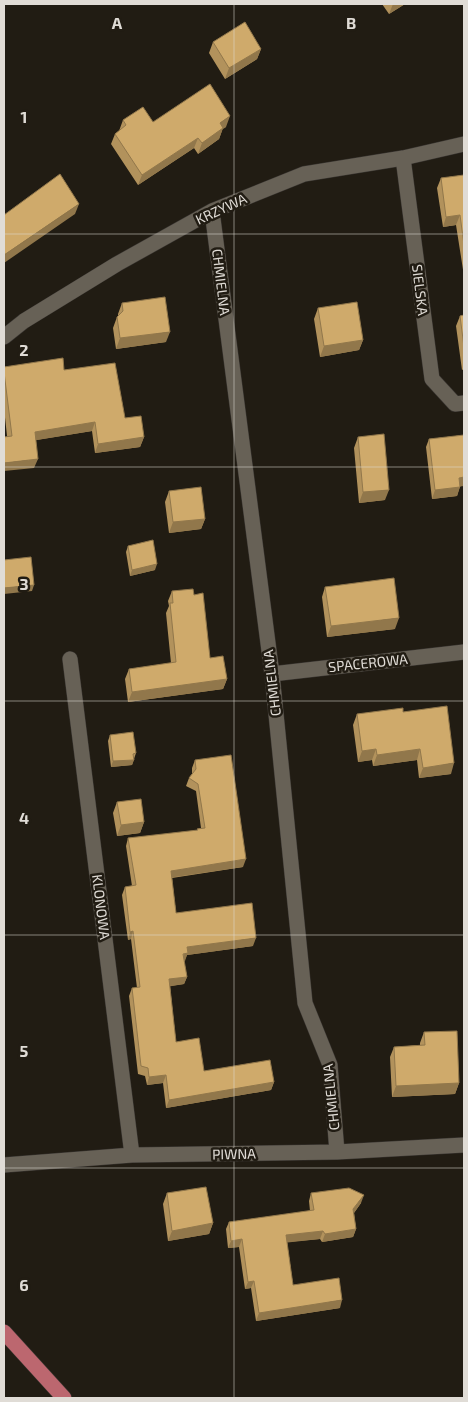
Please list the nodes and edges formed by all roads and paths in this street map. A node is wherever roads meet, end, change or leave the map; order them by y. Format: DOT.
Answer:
graph roads {
  1 [pos="464,144"];
  2 [pos="403,158"];
  3 [pos="212,212"];
  4 [pos="4,337"];
  5 [pos="464,403"];
  6 [pos="464,652"];
  7 [pos="70,659"];
  8 [pos="272,674"];
  9 [pos="464,1145"];
  10 [pos="337,1152"];
  11 [pos="132,1155"];
  12 [pos="4,1165"];
  13 [pos="4,1332"];
  14 [pos="64,1398"];
  1 -- 2 [label="street, KRZYWA"];
  2 -- 3 [label="street, KRZYWA"];
  2 -- 5 [label="street, SIELSKA"];
  3 -- 4 [label="street, KRZYWA"];
  3 -- 8 [label="street, CHMIELNA"];
  6 -- 8 [label="street, SPACEROWA"];
  7 -- 11 [label="street, KLONOWA"];
  8 -- 10 [label="street, CHMIELNA"];
  9 -- 10 [label="street, PIWNA"];
  10 -- 11 [label="street, PIWNA"];
  11 -- 12 [label="street, PIWNA"];
  13 -- 14 [label="main road"];
}
